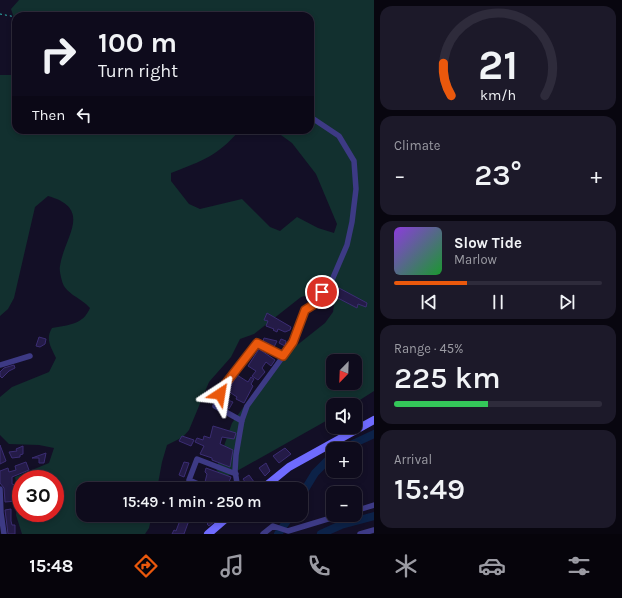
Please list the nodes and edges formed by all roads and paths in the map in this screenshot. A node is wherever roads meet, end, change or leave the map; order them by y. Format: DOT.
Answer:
graph roads {
  1 [pos="0,14"];
  2 [pos="12,16"];
  3 [pos="314,119"];
  4 [pos="30,356"];
  5 [pos="283,356"];
  6 [pos="0,365"];
  7 [pos="374,420"];
  8 [pos="242,421"];
  9 [pos="236,474"];
  10 [pos="194,482"];
  11 [pos="237,482"];
  12 [pos="270,482"];
  13 [pos="0,490"];
  14 [pos="374,505"];
  15 [pos="362,509"];
  16 [pos="326,520"];
  17 [pos="222,522"];
  18 [pos="374,530"];
  19 [pos="4,534"];
  20 [pos="208,534"];
  21 [pos="263,534"];
  22 [pos="360,534"];
  1 -- 2 [label="path"];
  3 -- 5 [label="street"];
  4 -- 6 [label="street"];
  5 -- 8 [label="street"];
  5 -- 8 [label="street"];
  7 -- 12 [label="main road"];
  8 -- 9 [label="street"];
  9 -- 10 [label="street"];
  9 -- 11 [label="street"];
  13 -- 19 [label="street"];
  14 -- 15 [label="street"];
  16 -- 21 [label="street"];
  17 -- 20 [label="main road"];
  18 -- 22 [label="street"];
}
